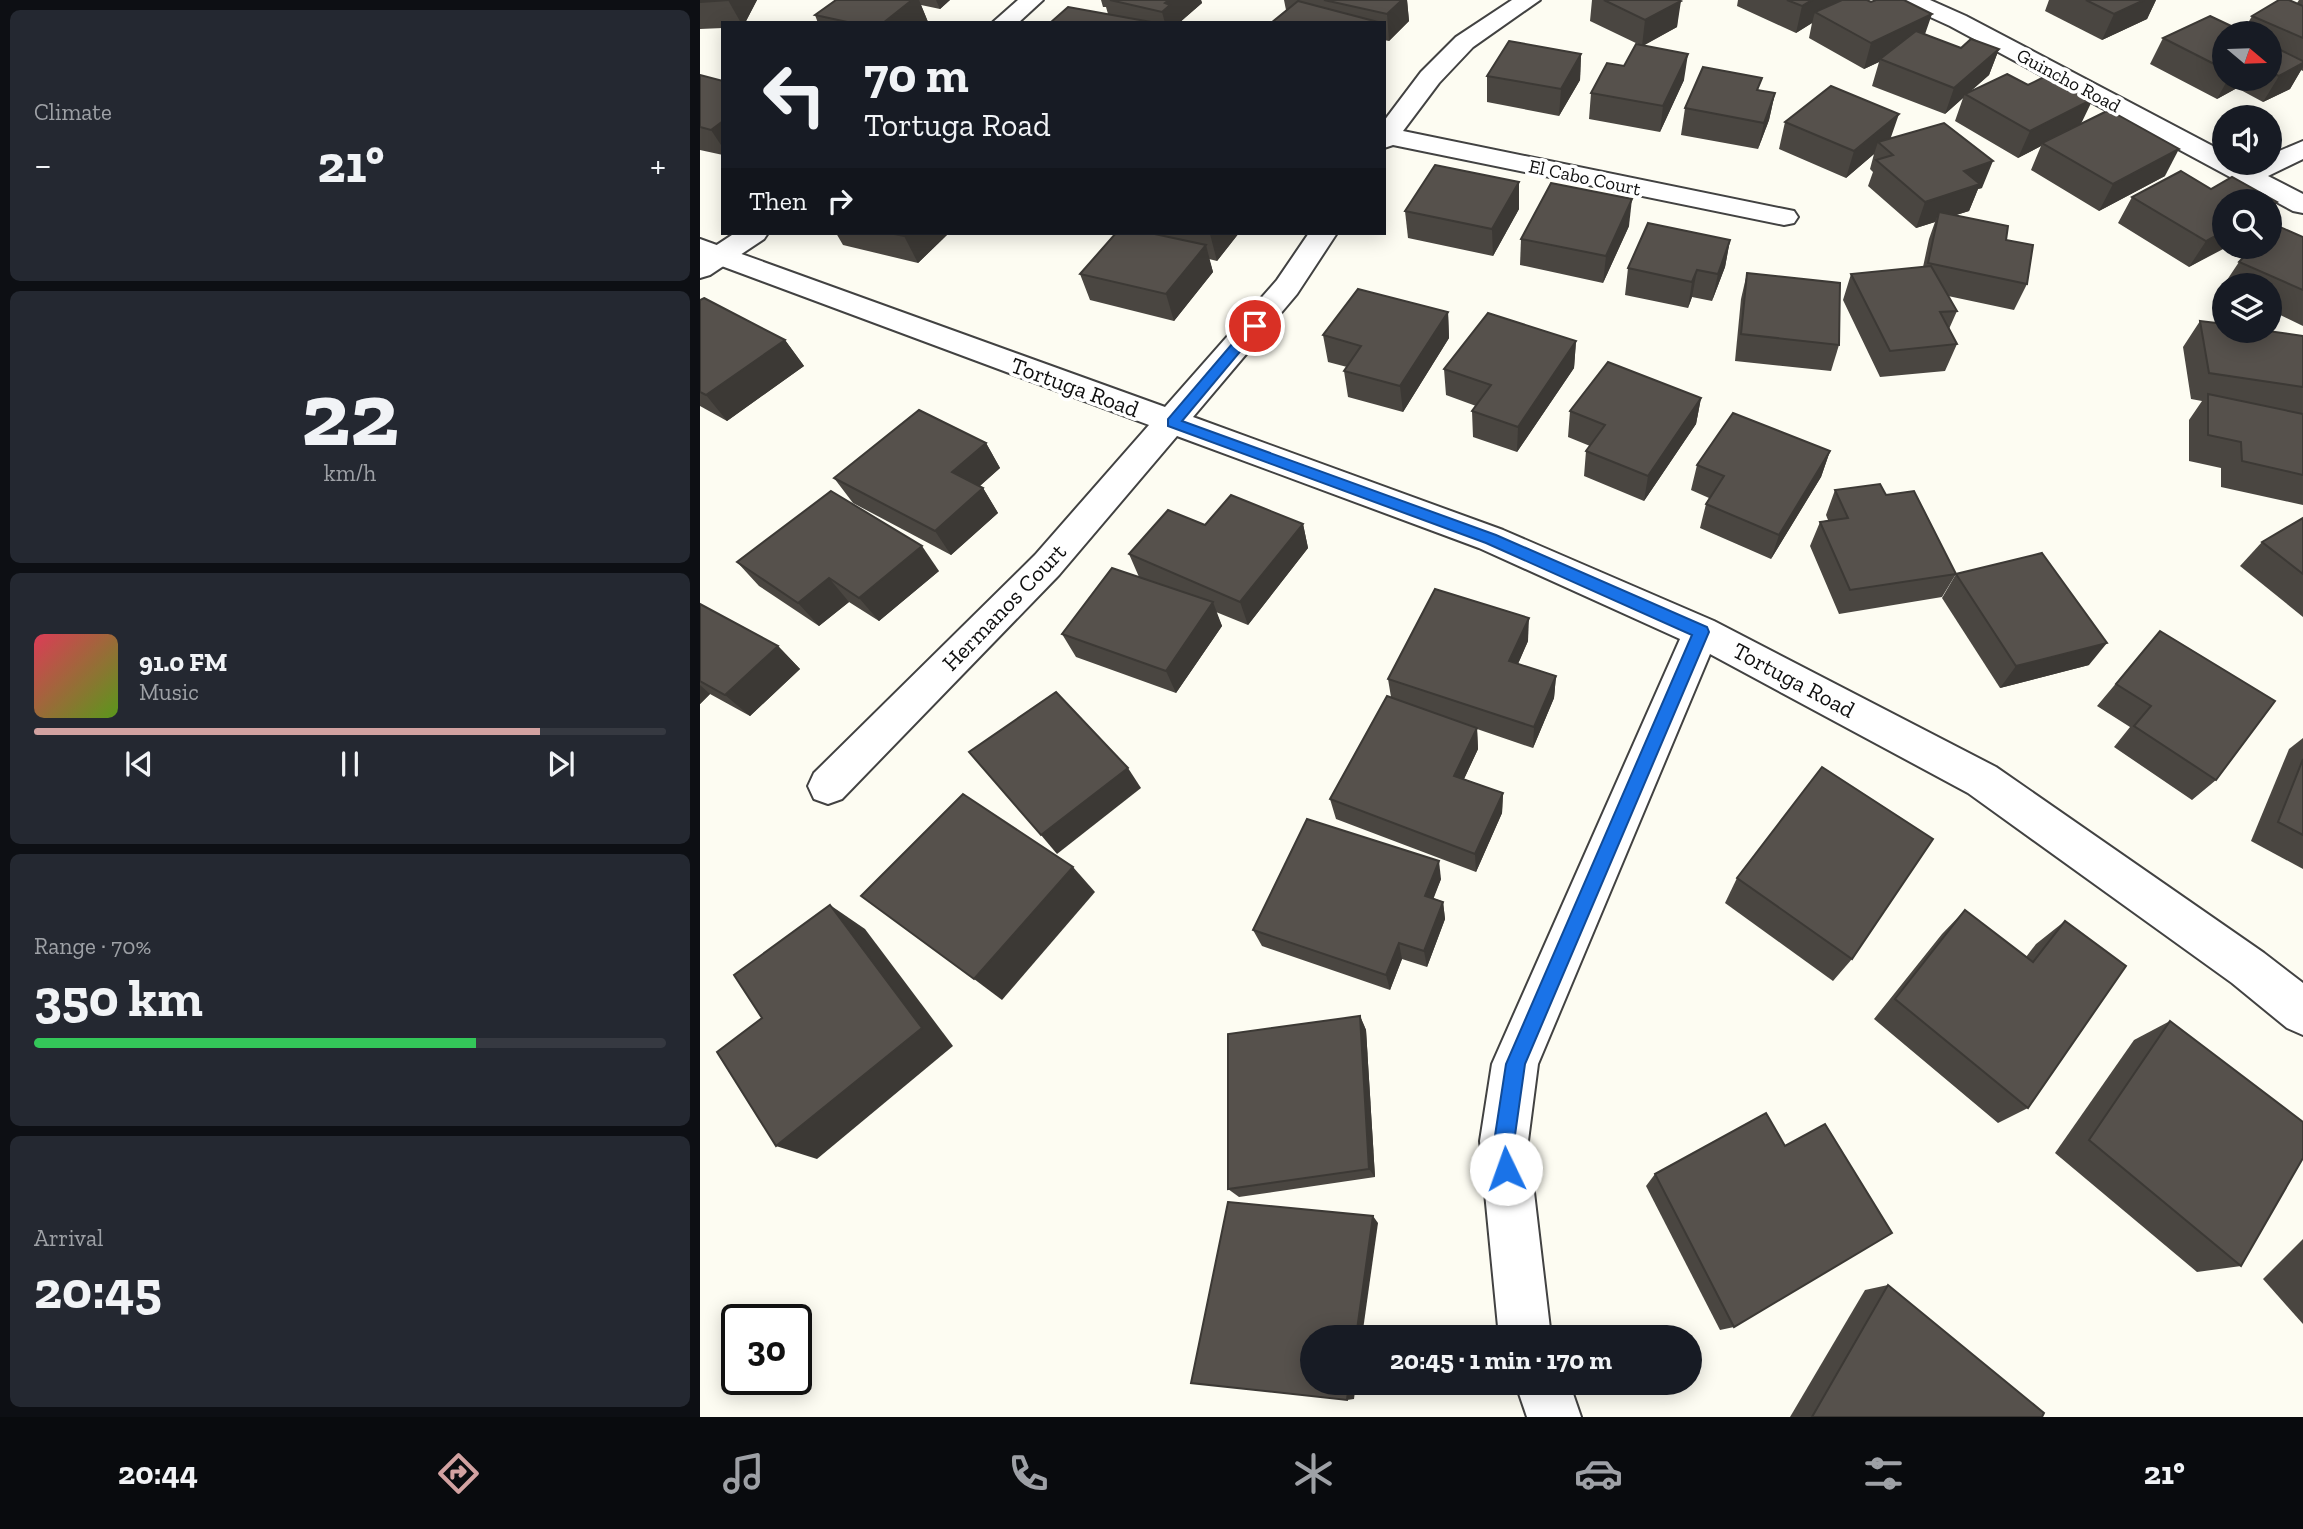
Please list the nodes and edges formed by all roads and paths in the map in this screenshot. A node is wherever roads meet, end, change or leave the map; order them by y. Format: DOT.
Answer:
graph roads {
  1 [pos="1032,0"];
  2 [pos="1529,0"];
  3 [pos="1912,0"];
  4 [pos="1006,21"];
  5 [pos="1386,138"];
  6 [pos="2303,149"];
  7 [pos="2212,155"];
  8 [pos="2282,159"];
  9 [pos="2249,175"];
  10 [pos="2303,205"];
  11 [pos="1784,217"];
  12 [pos="750,235"];
  13 [pos="1322,235"];
  14 [pos="707,258"];
  15 [pos="1173,423"];
  16 [pos="1701,632"];
  17 [pos="828,786"];
  18 [pos="2303,1012"];
  19 [pos="1524,1325"];
  20 [pos="1546,1395"];
  21 [pos="1554,1417"];
  1 -- 4 [label="street"];
  2 -- 5 [label="street"];
  3 -- 7 [label="street, Guincho Road"];
  5 -- 11 [label="street, El Cabo Court"];
  6 -- 8 [label="street"];
  9 -- 10 [label="street, Guincho Road"];
  12 -- 14 [label="street"];
  13 -- 15 [label="street, Hermanos Court"];
  14 -- 15 [label="street, Tortuga Road"];
  15 -- 16 [label="street, Tortuga Road"];
  15 -- 17 [label="street, Hermanos Court"];
  16 -- 18 [label="street, Tortuga Road"];
  16 -- 19 [label="street"];
  20 -- 21 [label="street"];
}
